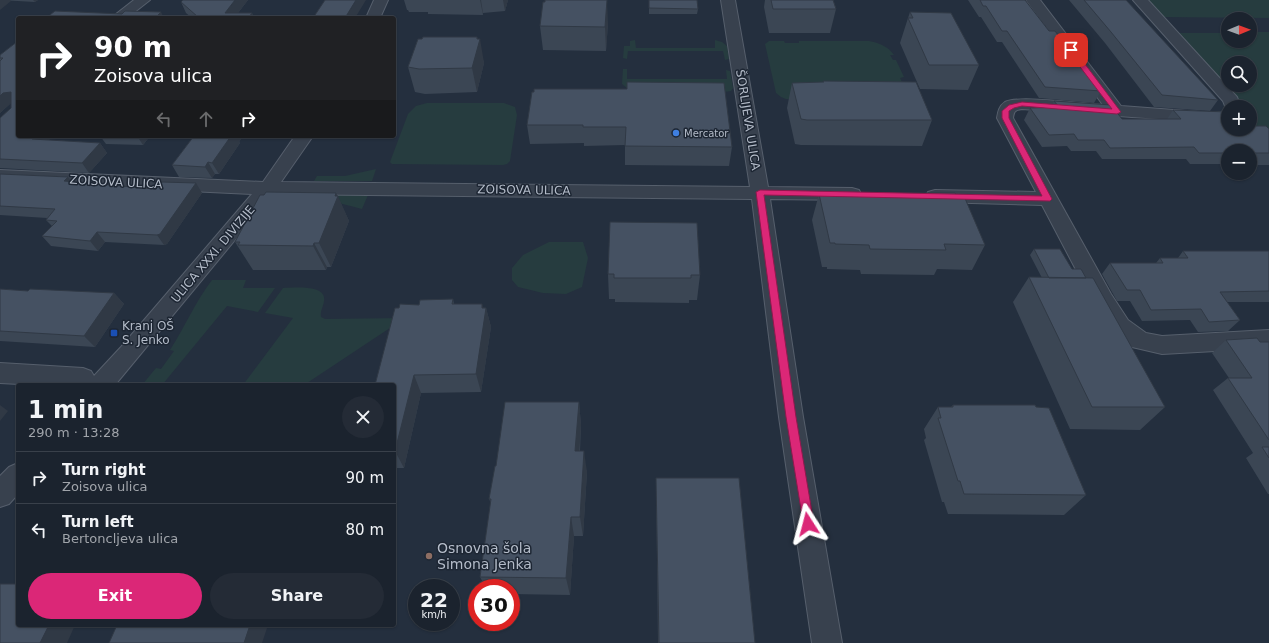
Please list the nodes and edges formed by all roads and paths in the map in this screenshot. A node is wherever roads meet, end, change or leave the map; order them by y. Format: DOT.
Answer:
graph roads {
  1 [pos="143,0"];
  2 [pos="381,0"];
  3 [pos="728,0"];
  4 [pos="1033,0"];
  5 [pos="1140,0"];
  6 [pos="121,16"];
  7 [pos="374,16"];
  8 [pos="1231,100"];
  9 [pos="1117,112"];
  10 [pos="1221,117"];
  11 [pos="303,138"];
  12 [pos="0,176"];
  13 [pos="268,188"];
  14 [pos="760,192"];
  15 [pos="867,195"];
  16 [pos="914,196"];
  17 [pos="1048,199"];
  18 [pos="1269,339"];
  19 [pos="0,372"];
  20 [pos="92,381"];
  21 [pos="16,478"];
  22 [pos="0,495"];
  23 [pos="827,643"];
  1 -- 6 [label="street"];
  2 -- 7 [label="street"];
  3 -- 14 [label="street, ŠORLIJEVA ULICA"];
  4 -- 9 [label="street"];
  5 -- 8 [label="street"];
  9 -- 10 [label="street"];
  9 -- 17 [label="street"];
  11 -- 13 [label="street, ULICA XXXI. DIVIZIJE"];
  12 -- 13 [label="street, ZOISOVA ULICA"];
  13 -- 14 [label="street, ZOISOVA ULICA"];
  13 -- 20 [label="street, ULICA XXXI. DIVIZIJE"];
  14 -- 15 [label="street, ZOISOVA ULICA"];
  14 -- 23 [label="street, ŠORLIJEVA ULICA"];
  16 -- 17 [label="street"];
  17 -- 18 [label="street"];
  19 -- 20 [label="street"];
  21 -- 22 [label="street"];
}
